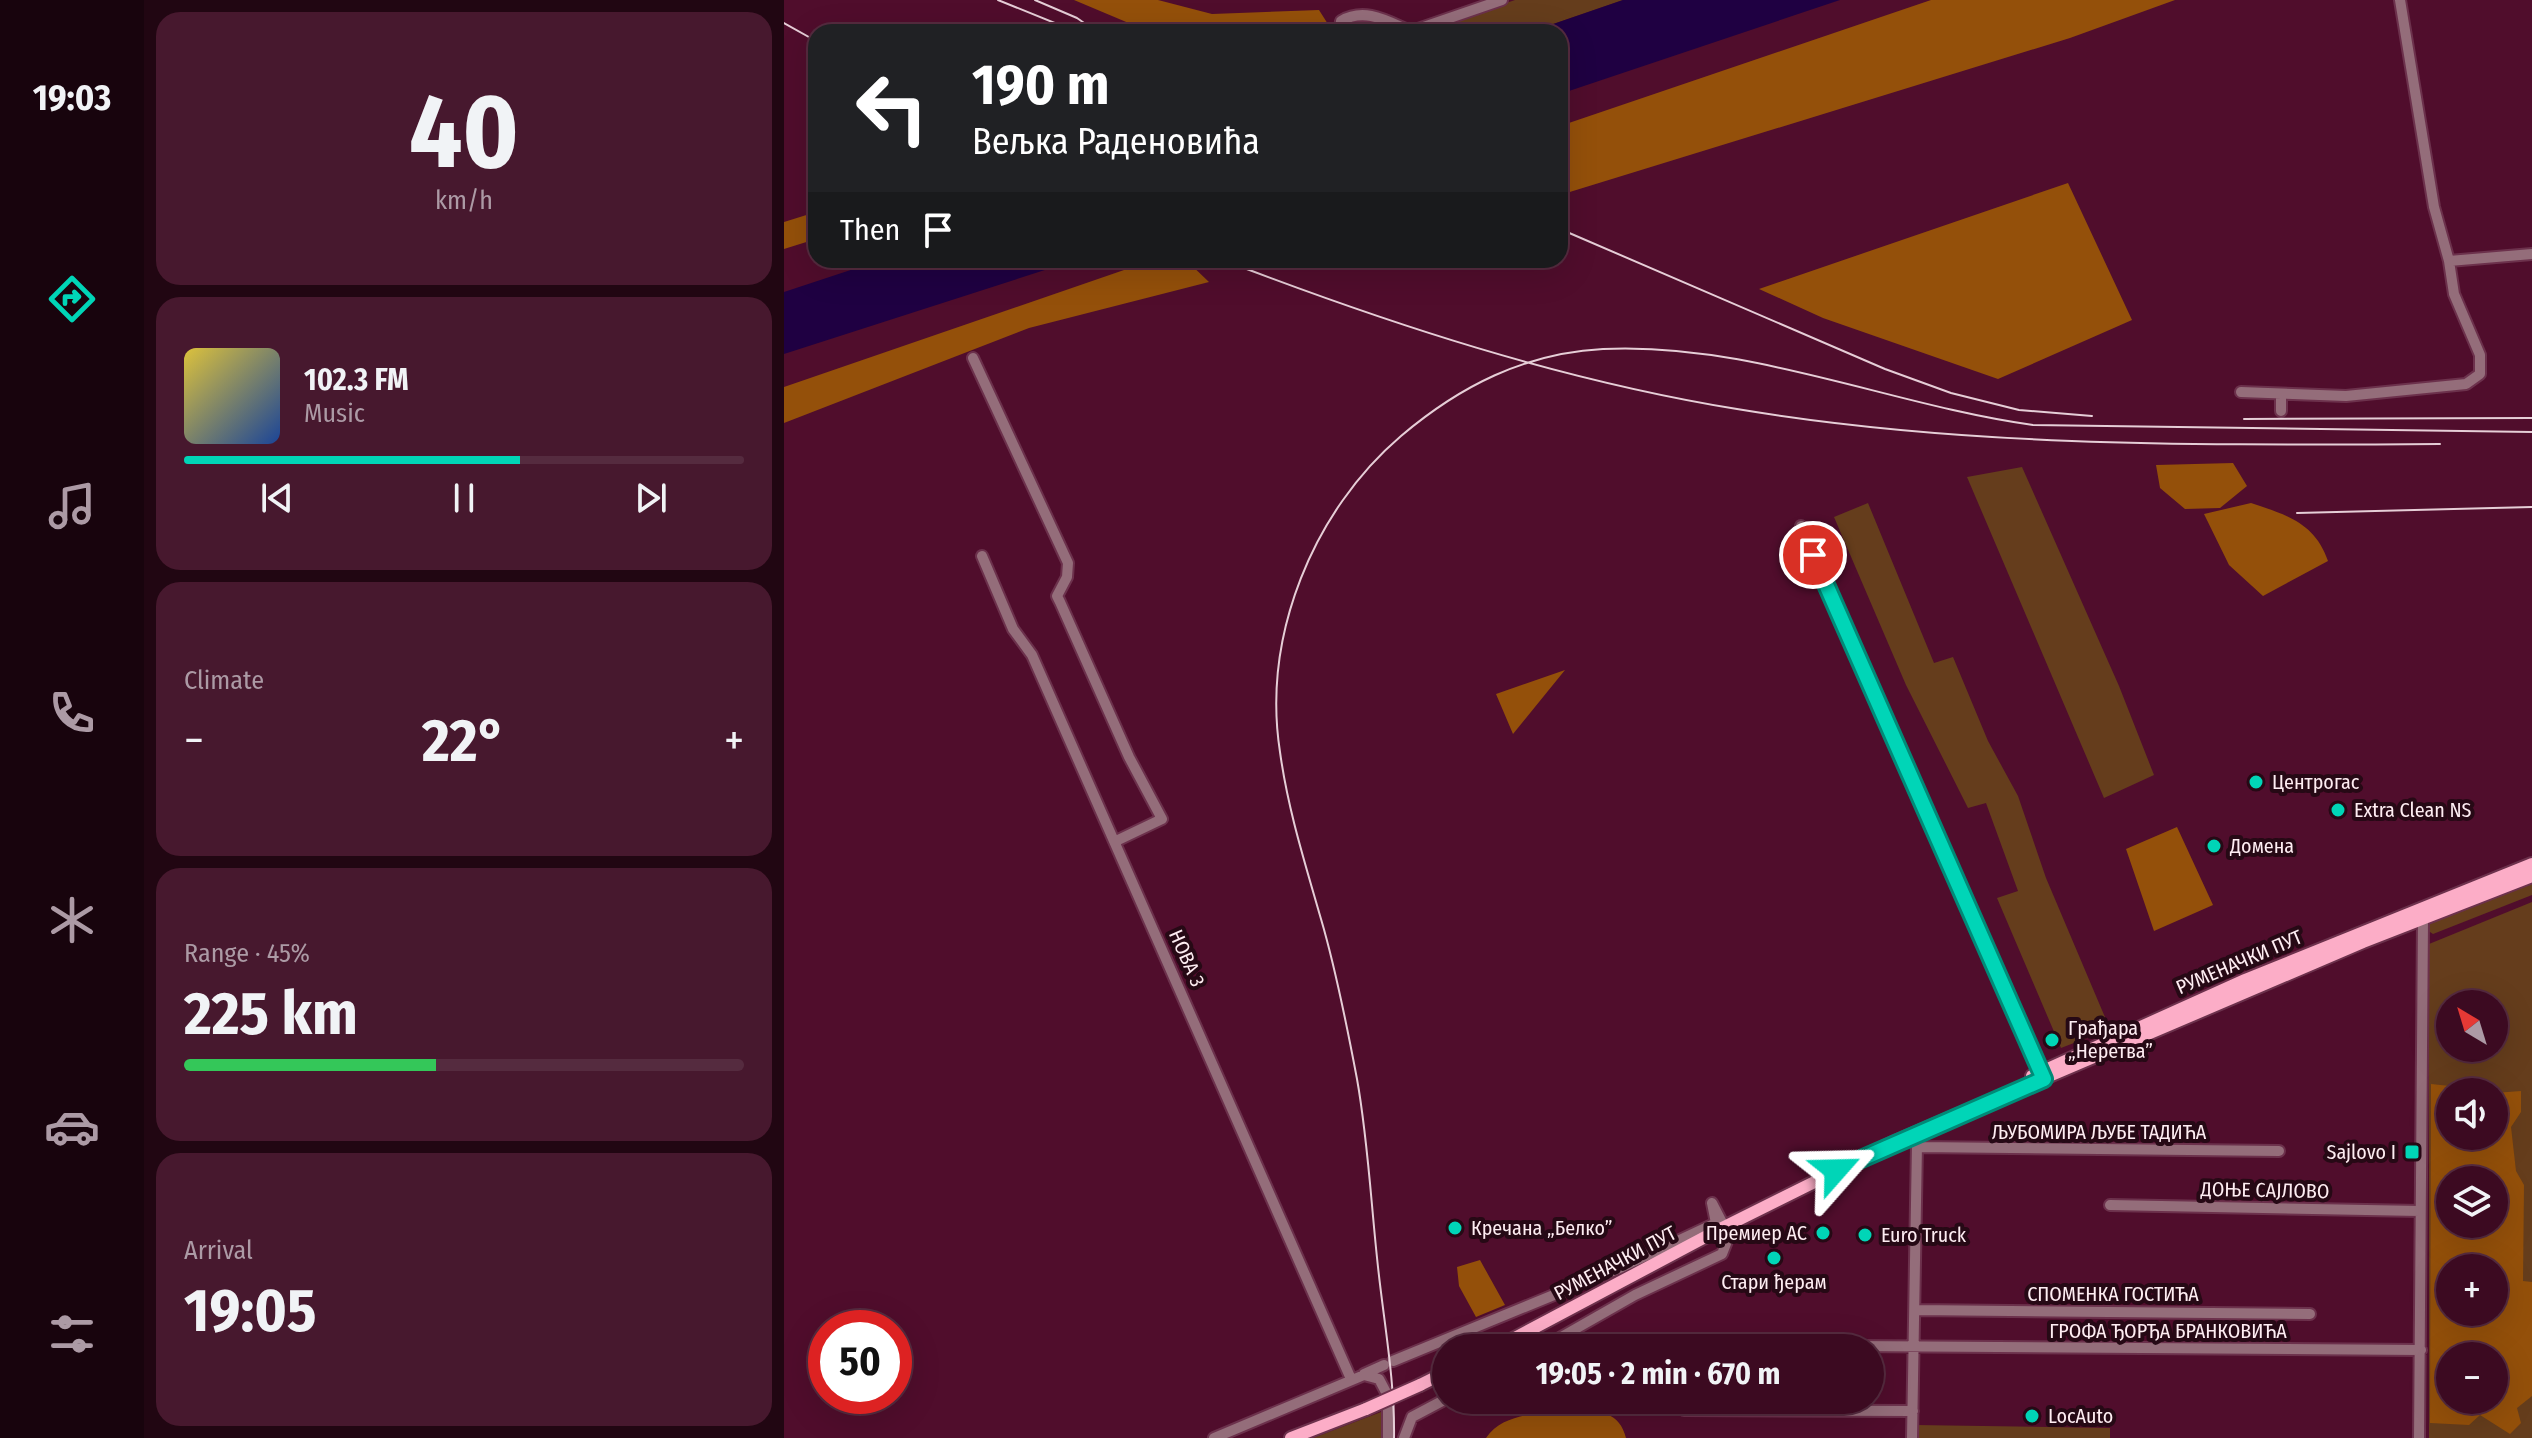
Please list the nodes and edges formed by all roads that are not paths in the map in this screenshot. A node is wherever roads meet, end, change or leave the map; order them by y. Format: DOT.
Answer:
graph roads {
  1 [pos="1502,0"];
  2 [pos="2400,0"];
  3 [pos="1341,24"];
  4 [pos="1391,24"];
  5 [pos="1433,24"];
  6 [pos="2532,254"];
  7 [pos="2449,261"];
  8 [pos="973,358"];
  9 [pos="2241,392"];
  10 [pos="2281,394"];
  11 [pos="2281,411"];
  12 [pos="1801,526"];
  13 [pos="982,556"];
  14 [pos="1116,841"];
  15 [pos="2532,864"];
  16 [pos="2532,876"];
  17 [pos="2423,919"];
  18 [pos="2080,1058"];
  19 [pos="2043,1075"];
  20 [pos="1914,1134"];
  21 [pos="1918,1147"];
  22 [pos="2279,1151"];
  23 [pos="2110,1205"];
  24 [pos="2420,1211"];
  25 [pos="1724,1227"];
  26 [pos="1916,1310"];
  27 [pos="2310,1314"];
  28 [pos="1522,1334"];
  29 [pos="1567,1334"];
  30 [pos="1884,1348"];
  31 [pos="1915,1348"];
  32 [pos="2421,1350"];
  33 [pos="1356,1377"];
  34 [pos="1432,1379"];
  35 [pos="1432,1406"];
  36 [pos="1884,1411"];
  37 [pos="1913,1411"];
  38 [pos="1214,1438"];
  39 [pos="1291,1438"];
  40 [pos="1388,1438"];
  41 [pos="1404,1438"];
  42 [pos="1912,1438"];
  43 [pos="2419,1438"];
  1 -- 5 [label="street"];
  2 -- 7 [label="street"];
  3 -- 4 [label="street"];
  6 -- 7 [label="street"];
  7 -- 10 [label="street"];
  8 -- 14 [label="street"];
  9 -- 10 [label="street"];
  10 -- 11 [label="street"];
  12 -- 19 [label="street"];
  13 -- 14 [label="street, НОВА 3"];
  14 -- 33 [label="street, НОВА 3"];
  15 -- 18 [label="main road, РУМЕНАЧКИ ПУТ"];
  16 -- 17 [label="main road, РУМЕНАЧКИ ПУТ"];
  17 -- 18 [label="main road, РУМЕНАЧКИ ПУТ"];
  17 -- 24 [label="street"];
  18 -- 19 [label="main road, РУМЕНАЧКИ ПУТ"];
  19 -- 20 [label="main road, РУМЕНАЧКИ ПУТ"];
  20 -- 21 [label="street"];
  20 -- 25 [label="main road, РУМЕНАЧКИ ПУТ"];
  21 -- 22 [label="street, ЉУБОМИРА ЉУБЕ ТАДИЋА"];
  21 -- 26 [label="street"];
  23 -- 24 [label="street, ДОЊЕ САЈЛОВО"];
  24 -- 32 [label="street"];
  25 -- 28 [label="main road, РУМЕНАЧКИ ПУТ"];
  25 -- 29 [label="street"];
  25 -- 33 [label="street"];
  26 -- 27 [label="street, СПОМЕНКА ГОСТИЋА"];
  26 -- 31 [label="street"];
  30 -- 31 [label="street, ГРОФА ЂОРЂА БРАНКОВИЋА"];
  31 -- 32 [label="street, ГРОФА ЂОРЂА БРАНКОВИЋА"];
  31 -- 37 [label="street"];
  32 -- 43 [label="street"];
  33 -- 38 [label="street"];
  33 -- 40 [label="street"];
  34 -- 39 [label="main road, bridge"];
  35 -- 41 [label="street"];
  36 -- 37 [label="street"];
  37 -- 42 [label="street"];
}
